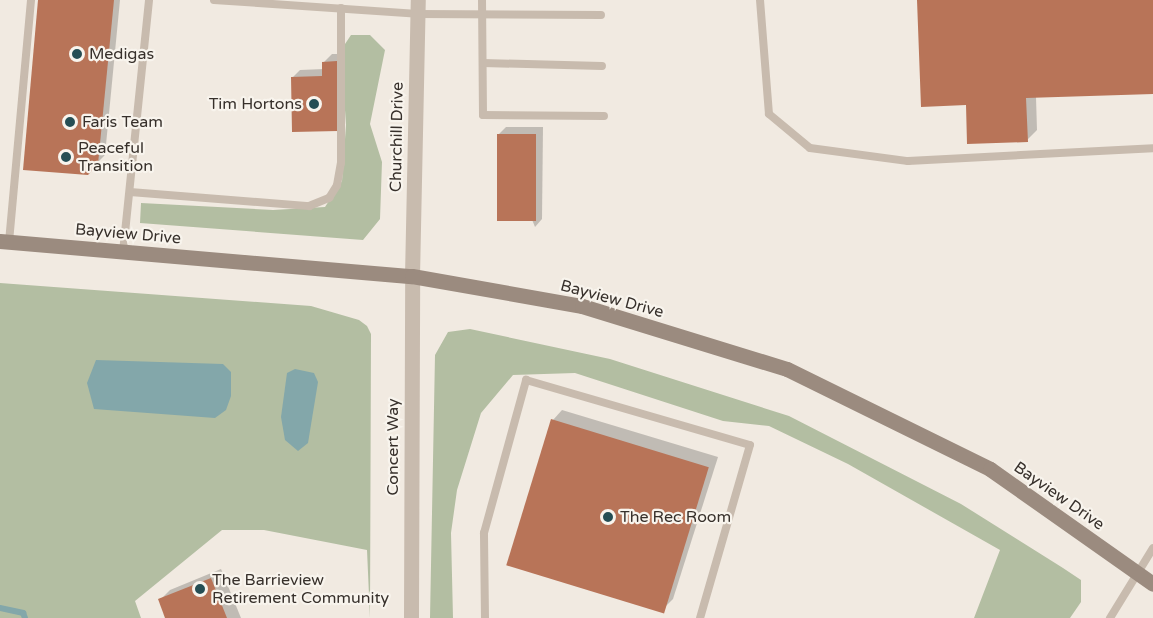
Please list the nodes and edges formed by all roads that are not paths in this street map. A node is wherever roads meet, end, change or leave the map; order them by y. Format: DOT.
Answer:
graph roads {
  1 [pos="31,0"];
  2 [pos="149,0"];
  3 [pos="214,0"];
  4 [pos="482,0"];
  5 [pos="760,0"];
  6 [pos="418,7"];
  7 [pos="341,8"];
  8 [pos="482,14"];
  9 [pos="601,15"];
  10 [pos="483,63"];
  11 [pos="602,66"];
  12 [pos="604,116"];
  13 [pos="1153,148"];
  14 [pos="130,192"];
  15 [pos="5,241"];
  16 [pos="123,252"];
  17 [pos="412,276"];
  18 [pos="1153,548"];
  19 [pos="1136,573"];
  20 [pos="1153,584"];
  21 [pos="411,618"];
  22 [pos="485,618"];
  23 [pos="700,618"];
  24 [pos="1110,618"];
  1 -- 15 [label="lane"];
  2 -- 14 [label="lane"];
  3 -- 7 [label="lane"];
  4 -- 8 [label="lane"];
  5 -- 13 [label="lane"];
  6 -- 7 [label="lane"];
  6 -- 8 [label="lane"];
  6 -- 17 [label="street, Churchill Drive"];
  7 -- 14 [label="lane"];
  8 -- 9 [label="lane"];
  8 -- 10 [label="lane"];
  10 -- 11 [label="lane"];
  10 -- 12 [label="lane"];
  14 -- 16 [label="lane"];
  15 -- 16 [label="street, Bayview Drive"];
  16 -- 17 [label="street, Bayview Drive"];
  17 -- 19 [label="street, Bayview Drive"];
  17 -- 21 [label="street, Concert Way"];
  18 -- 19 [label="lane"];
  19 -- 20 [label="street, Bayview Drive"];
  19 -- 24 [label="lane"];
  22 -- 23 [label="lane"];
}
